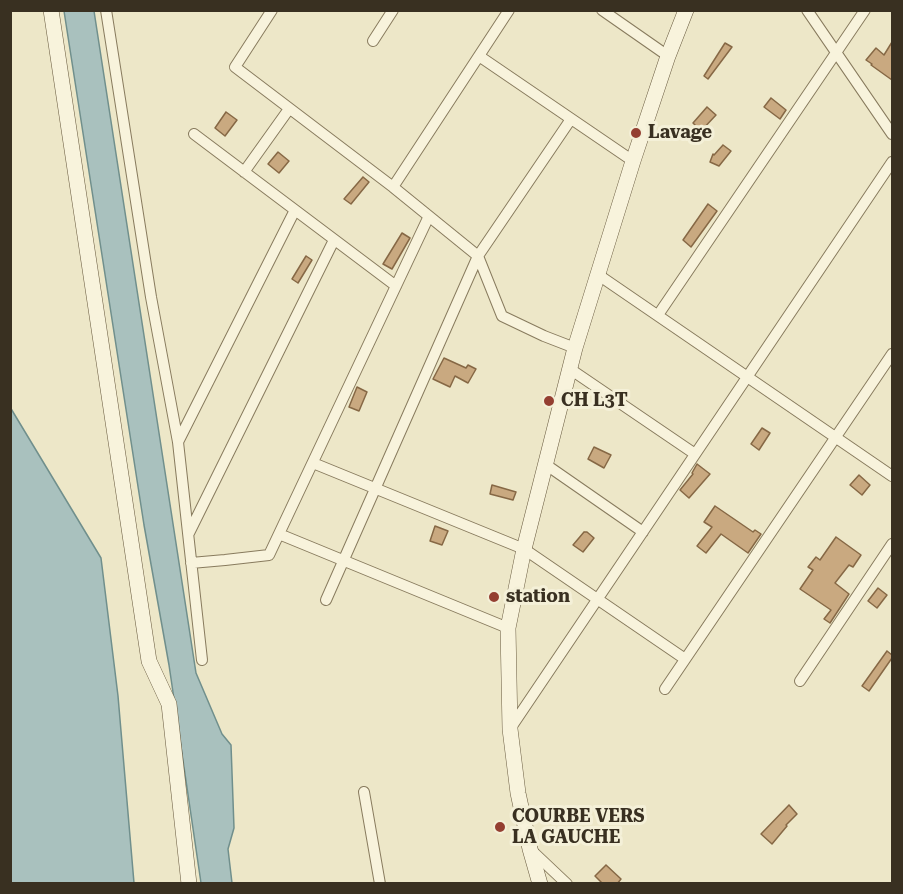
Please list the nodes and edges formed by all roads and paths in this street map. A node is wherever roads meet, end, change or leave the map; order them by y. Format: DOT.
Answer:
graph roads {
  1 [pos="51,10"];
  2 [pos="106,10"];
  3 [pos="272,10"];
  4 [pos="393,10"];
  5 [pos="509,10"];
  6 [pos="602,10"];
  7 [pos="686,10"];
  8 [pos="807,10"];
  9 [pos="866,10"];
  10 [pos="373,41"];
  11 [pos="837,53"];
  12 [pos="479,56"];
  13 [pos="668,56"];
  14 [pos="289,109"];
  15 [pos="571,119"];
  16 [pos="194,134"];
  17 [pos="892,134"];
  18 [pos="633,161"];
  19 [pos="892,162"];
  20 [pos="244,172"];
  21 [pos="393,187"];
  22 [pos="295,210"];
  23 [pos="429,216"];
  24 [pos="334,240"];
  25 [pos="478,256"];
  26 [pos="597,274"];
  27 [pos="396,286"];
  28 [pos="658,315"];
  29 [pos="575,348"];
  30 [pos="892,354"];
  31 [pos="570,369"];
  32 [pos="748,377"];
  33 [pos="836,437"];
  34 [pos="178,442"];
  35 [pos="695,454"];
  36 [pos="313,463"];
  37 [pos="545,464"];
  38 [pos="892,476"];
  39 [pos="375,488"];
  40 [pos="643,531"];
  41 [pos="188,534"];
  42 [pos="279,534"];
  43 [pos="892,544"];
  44 [pos="524,549"];
  45 [pos="343,561"];
  46 [pos="191,563"];
  47 [pos="598,598"];
  48 [pos="326,600"];
  49 [pos="508,628"];
  50 [pos="686,659"];
  51 [pos="202,660"];
  52 [pos="800,681"];
  53 [pos="665,689"];
  54 [pos="510,729"];
  55 [pos="364,792"];
  56 [pos="531,849"];
  57 [pos="189,884"];
  58 [pos="380,884"];
  59 [pos="540,884"];
  60 [pos="567,884"];
  1 -- 57 [label="main road"];
  2 -- 34 [label="street"];
  3 -- 14 [label="street"];
  4 -- 10 [label="street"];
  5 -- 12 [label="street"];
  6 -- 13 [label="street"];
  7 -- 13 [label="main road"];
  8 -- 11 [label="street"];
  9 -- 11 [label="street"];
  11 -- 17 [label="street"];
  11 -- 28 [label="street"];
  12 -- 15 [label="street"];
  12 -- 21 [label="street"];
  13 -- 18 [label="main road"];
  14 -- 20 [label="street"];
  14 -- 21 [label="street"];
  15 -- 18 [label="street"];
  15 -- 25 [label="street"];
  16 -- 20 [label="street"];
  18 -- 26 [label="main road"];
  19 -- 32 [label="street"];
  20 -- 22 [label="street"];
  21 -- 23 [label="street"];
  22 -- 24 [label="street"];
  22 -- 34 [label="street"];
  23 -- 25 [label="street"];
  23 -- 27 [label="street"];
  24 -- 27 [label="street"];
  24 -- 41 [label="street"];
  25 -- 29 [label="street"];
  25 -- 39 [label="street"];
  26 -- 28 [label="street"];
  26 -- 29 [label="main road"];
  27 -- 36 [label="street"];
  28 -- 32 [label="street"];
  29 -- 31 [label="main road"];
  30 -- 33 [label="street"];
  31 -- 35 [label="street"];
  31 -- 37 [label="main road"];
  32 -- 33 [label="street"];
  32 -- 35 [label="street"];
  33 -- 38 [label="street"];
  33 -- 50 [label="street"];
  34 -- 41 [label="street"];
  35 -- 40 [label="street"];
  36 -- 39 [label="street"];
  36 -- 42 [label="street"];
  37 -- 40 [label="street"];
  37 -- 44 [label="main road"];
  39 -- 44 [label="street"];
  39 -- 45 [label="street"];
  40 -- 47 [label="street"];
  41 -- 46 [label="street"];
  42 -- 45 [label="street"];
  42 -- 46 [label="street"];
  43 -- 52 [label="street"];
  44 -- 47 [label="street"];
  44 -- 49 [label="main road"];
  45 -- 48 [label="street"];
  45 -- 49 [label="street"];
  46 -- 51 [label="street"];
  47 -- 50 [label="street"];
  47 -- 54 [label="street"];
  49 -- 54 [label="main road"];
  50 -- 53 [label="street"];
  54 -- 56 [label="main road"];
  55 -- 58 [label="street"];
  56 -- 59 [label="main road"];
  56 -- 60 [label="street"];
}
